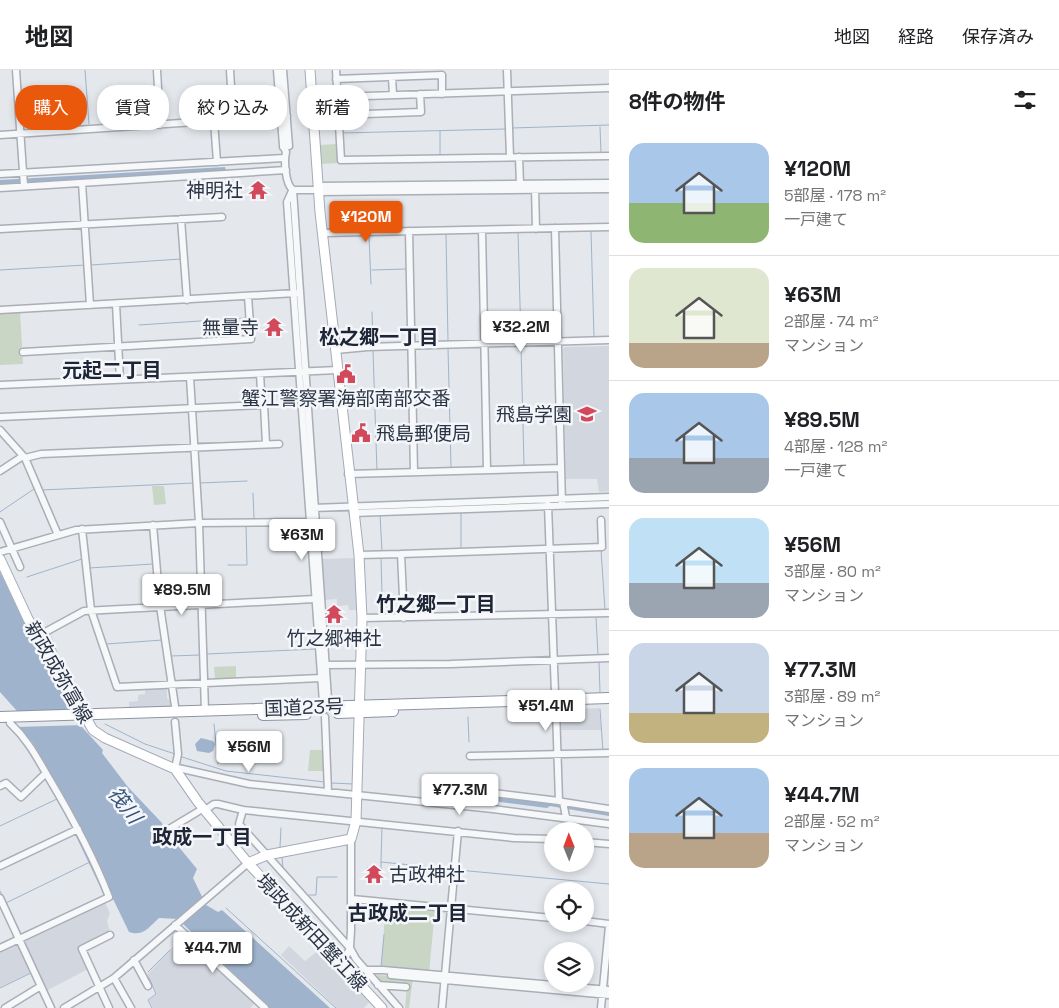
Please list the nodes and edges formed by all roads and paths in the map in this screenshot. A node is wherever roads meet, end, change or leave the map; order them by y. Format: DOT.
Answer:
graph roads {
  1 [pos="16,70"];
  2 [pos="157,70"];
  3 [pos="230,70"];
  4 [pos="277,70"];
  5 [pos="283,70"];
  6 [pos="310,70"];
  7 [pos="336,70"];
  8 [pos="507,70"];
  9 [pos="392,77"];
  10 [pos="336,79"];
  11 [pos="158,85"];
  12 [pos="231,85"];
  13 [pos="279,85"];
  14 [pos="283,85"];
  15 [pos="336,85"];
  16 [pos="609,88"];
  17 [pos="508,91"];
  18 [pos="420,94"];
  19 [pos="442,94"];
  20 [pos="393,95"];
  21 [pos="369,96"];
  22 [pos="369,115"];
  23 [pos="97,129"];
  24 [pos="215,130"];
  25 [pos="283,130"];
  26 [pos="339,130"];
  27 [pos="20,133"];
  28 [pos="0,135"];
  29 [pos="609,156"];
  30 [pos="510,157"];
  31 [pos="519,157"];
  32 [pos="284,158"];
  33 [pos="217,162"];
  34 [pos="286,170"];
  35 [pos="0,174"];
  36 [pos="23,174"];
  37 [pos="82,183"];
  38 [pos="609,183"];
  39 [pos="520,184"];
  40 [pos="24,185"];
  41 [pos="535,187"];
  42 [pos="0,188"];
  43 [pos="318,189"];
  44 [pos="609,189"];
  45 [pos="293,190"];
  46 [pos="222,217"];
  47 [pos="181,219"];
  48 [pos="86,224"];
  49 [pos="609,227"];
  50 [pos="555,228"];
  51 [pos="0,229"];
  52 [pos="536,229"];
  53 [pos="482,230"];
  54 [pos="409,231"];
  55 [pos="323,233"];
  56 [pos="296,292"];
  57 [pos="248,296"];
  58 [pos="187,300"];
  59 [pos="116,304"];
  60 [pos="90,305"];
  61 [pos="0,310"];
  62 [pos="609,340"];
  63 [pos="558,341"];
  64 [pos="484,343"];
  65 [pos="412,345"];
  66 [pos="118,347"];
  67 [pos="336,350"];
  68 [pos="23,352"];
  69 [pos="338,370"];
  70 [pos="302,372"];
  71 [pos="260,374"];
  72 [pos="190,377"];
  73 [pos="120,380"];
  74 [pos="0,385"];
  75 [pos="262,406"];
  76 [pos="192,408"];
  77 [pos="0,417"];
  78 [pos="0,430"];
  79 [pos="266,444"];
  80 [pos="279,444"];
  81 [pos="194,447"];
  82 [pos="24,457"];
  83 [pos="560,468"];
  84 [pos="487,470"];
  85 [pos="0,471"];
  86 [pos="414,472"];
  87 [pos="348,474"];
  88 [pos="609,497"];
  89 [pos="562,502"];
  90 [pos="609,504"];
  91 [pos="548,505"];
  92 [pos="312,508"];
  93 [pos="353,510"];
  94 [pos="601,520"];
  95 [pos="0,522"];
  96 [pos="310,522"];
  97 [pos="199,524"];
  98 [pos="152,525"];
  99 [pos="82,529"];
  100 [pos="58,535"];
  101 [pos="550,548"];
  102 [pos="12,549"];
  103 [pos="0,552"];
  104 [pos="401,554"];
  105 [pos="359,555"];
  106 [pos="0,559"];
  107 [pos="20,567"];
  108 [pos="315,599"];
  109 [pos="202,604"];
  110 [pos="160,606"];
  111 [pos="91,610"];
  112 [pos="609,613"];
  113 [pos="553,614"];
  114 [pos="362,618"];
  115 [pos="404,618"];
  116 [pos="38,636"];
  117 [pos="609,658"];
  118 [pos="555,659"];
  119 [pos="325,665"];
  120 [pos="360,665"];
  121 [pos="321,678"];
  122 [pos="205,683"];
  123 [pos="172,685"];
  124 [pos="555,694"];
  125 [pos="609,698"];
  126 [pos="609,703"];
  127 [pos="174,706"];
  128 [pos="358,708"];
  129 [pos="556,710"];
  130 [pos="205,711"];
  131 [pos="0,717"];
  132 [pos="83,717"];
  133 [pos="324,717"];
  134 [pos="10,721"];
  135 [pos="174,722"];
  136 [pos="609,753"];
  137 [pos="557,754"];
  138 [pos="470,756"];
  139 [pos="175,769"];
  140 [pos="46,773"];
  141 [pos="0,786"];
  142 [pos="328,792"];
  143 [pos="494,793"];
  144 [pos="356,796"];
  145 [pos="562,802"];
  146 [pos="205,809"];
  147 [pos="609,809"];
  148 [pos="243,810"];
  149 [pos="566,814"];
  150 [pos="356,821"];
  151 [pos="609,824"];
  152 [pos="78,829"];
  153 [pos="169,829"];
  154 [pos="458,831"];
  155 [pos="351,839"];
  156 [pos="544,839"];
  157 [pos="594,843"];
  158 [pos="609,844"];
  159 [pos="267,855"];
  160 [pos="248,862"];
  161 [pos="0,866"];
  162 [pos="0,898"];
  163 [pos="352,899"];
  164 [pos="451,908"];
  165 [pos="544,917"];
  166 [pos="594,922"];
  167 [pos="176,924"];
  168 [pos="609,925"];
  169 [pos="110,935"];
  170 [pos="19,939"];
  171 [pos="0,948"];
  172 [pos="350,948"];
  173 [pos="134,960"];
  174 [pos="342,965"];
  175 [pos="367,972"];
  176 [pos="114,978"];
  177 [pos="445,978"];
  178 [pos="378,984"];
  179 [pos="41,986"];
  180 [pos="148,986"];
  181 [pos="406,987"];
  182 [pos="100,988"];
  183 [pos="606,993"];
  184 [pos="4,1008"];
  185 [pos="51,1008"];
  186 [pos="64,1008"];
  187 [pos="109,1008"];
  188 [pos="130,1008"];
  189 [pos="265,1008"];
  190 [pos="382,1008"];
  191 [pos="399,1008"];
  192 [pos="442,1008"];
  193 [pos="601,1008"];
  1 -- 27 [label="street"];
  2 -- 11 [label="street"];
  3 -- 12 [label="street"];
  4 -- 13 [label="street"];
  5 -- 14 [label="street"];
  6 -- 43 [label="main road"];
  7 -- 10 [label="street"];
  8 -- 17 [label="street"];
  9 -- 10 [label="street"];
  9 -- 19 [label="street"];
  9 -- 20 [label="street"];
  10 -- 15 [label="street"];
  16 -- 17 [label="street"];
  17 -- 19 [label="street"];
  17 -- 30 [label="street"];
  18 -- 19 [label="street"];
  18 -- 20 [label="street"];
  18 -- 22 [label="street"];
  20 -- 21 [label="street"];
  23 -- 27 [label="street"];
  24 -- 33 [label="street"];
  25 -- 32 [label="street"];
  26 -- 30 [label="street"];
  27 -- 28 [label="street"];
  27 -- 36 [label="street"];
  29 -- 31 [label="street"];
  30 -- 31 [label="street"];
  31 -- 39 [label="street"];
  32 -- 33 [label="street"];
  32 -- 34 [label="street"];
  33 -- 36 [label="street"];
  34 -- 37 [label="street"];
  34 -- 45 [label="street"];
  35 -- 36 [label="street"];
  36 -- 40 [label="street"];
  37 -- 40 [label="street"];
  37 -- 48 [label="street"];
  38 -- 41 [label="street"];
  39 -- 41 [label="street"];
  39 -- 43 [label="street"];
  40 -- 42 [label="street"];
  41 -- 43 [label="street"];
  41 -- 44 [label="street"];
  41 -- 52 [label="street"];
  43 -- 45 [label="street"];
  43 -- 55 [label="main road"];
  45 -- 56 [label="street"];
  46 -- 47 [label="street"];
  47 -- 48 [label="street"];
  47 -- 58 [label="street"];
  48 -- 51 [label="street"];
  48 -- 60 [label="street"];
  49 -- 50 [label="street"];
  50 -- 52 [label="street"];
  50 -- 63 [label="street"];
  52 -- 53 [label="street"];
  53 -- 54 [label="street"];
  53 -- 64 [label="street"];
  54 -- 55 [label="street"];
  54 -- 65 [label="street"];
  55 -- 67 [label="main road"];
  56 -- 57 [label="street"];
  56 -- 70 [label="street"];
  57 -- 58 [label="street"];
  57 -- 66 [label="street"];
  58 -- 59 [label="street"];
  59 -- 60 [label="street"];
  59 -- 66 [label="street"];
  60 -- 61 [label="street"];
  62 -- 63 [label="street"];
  63 -- 64 [label="street"];
  63 -- 83 [label="street"];
  64 -- 65 [label="street"];
  64 -- 84 [label="street"];
  65 -- 67 [label="street"];
  65 -- 86 [label="street"];
  66 -- 68 [label="street"];
  66 -- 73 [label="street"];
  67 -- 69 [label="main road"];
  69 -- 70 [label="street"];
  69 -- 87 [label="main road"];
  70 -- 71 [label="street"];
  70 -- 92 [label="street"];
  71 -- 72 [label="street"];
  71 -- 75 [label="street"];
  72 -- 73 [label="street"];
  72 -- 76 [label="street"];
  73 -- 74 [label="street"];
  75 -- 76 [label="street"];
  75 -- 79 [label="street"];
  76 -- 77 [label="street"];
  76 -- 81 [label="street"];
  78 -- 82 [label="street"];
  79 -- 80 [label="street"];
  79 -- 81 [label="street"];
  81 -- 82 [label="street"];
  81 -- 97 [label="street"];
  82 -- 85 [label="street"];
  82 -- 100 [label="street"];
  83 -- 84 [label="street"];
  83 -- 89 [label="street"];
  84 -- 86 [label="street"];
  86 -- 87 [label="street"];
  87 -- 93 [label="main road"];
  88 -- 89 [label="street"];
  89 -- 90 [label="street"];
  89 -- 91 [label="street"];
  89 -- 93 [label="street"];
  91 -- 93 [label="street"];
  91 -- 101 [label="street"];
  92 -- 93 [label="street"];
  92 -- 96 [label="street"];
  92 -- 119 [label="street"];
  93 -- 105 [label="main road"];
  94 -- 101 [label="street"];
  95 -- 102 [label="street"];
  96 -- 97 [label="street"];
  96 -- 108 [label="street"];
  97 -- 98 [label="street"];
  97 -- 109 [label="street"];
  98 -- 99 [label="street"];
  98 -- 110 [label="street"];
  99 -- 100 [label="street"];
  99 -- 111 [label="street"];
  100 -- 102 [label="street"];
  101 -- 104 [label="street"];
  101 -- 113 [label="street"];
  102 -- 103 [label="street"];
  102 -- 107 [label="street"];
  104 -- 105 [label="street"];
  104 -- 115 [label="street"];
  105 -- 114 [label="main road"];
  106 -- 116 [label="main road, 新政成弥富線"];
  108 -- 109 [label="street"];
  108 -- 121 [label="street"];
  109 -- 110 [label="street"];
  109 -- 122 [label="street"];
  110 -- 111 [label="street"];
  110 -- 123 [label="street"];
  111 -- 116 [label="street"];
  111 -- 123 [label="street"];
  112 -- 113 [label="street"];
  113 -- 115 [label="street"];
  113 -- 118 [label="street"];
  114 -- 115 [label="street"];
  114 -- 120 [label="main road"];
  116 -- 132 [label="main road, 新政成弥富線"];
  117 -- 118 [label="street"];
  118 -- 120 [label="street"];
  118 -- 124 [label="street"];
  119 -- 120 [label="street"];
  119 -- 121 [label="street"];
  120 -- 128 [label="main road"];
  121 -- 122 [label="street"];
  122 -- 123 [label="street"];
  122 -- 130 [label="street"];
  123 -- 127 [label="street"];
  125 -- 128 [label="highway, 国道23号"];
  126 -- 128 [label="highway, 国道23号"];
  128 -- 130 [label="highway, 国道23号"];
  128 -- 132 [label="highway, 国道23号"];
  128 -- 144 [label="main road"];
  129 -- 137 [label="street"];
  130 -- 132 [label="highway, 国道23号"];
  131 -- 134 [label="highway, 国道23号"];
  132 -- 134 [label="highway, 国道23号"];
  132 -- 139 [label="main road, 新政成弥富線"];
  133 -- 142 [label="street"];
  134 -- 140 [label="street"];
  135 -- 139 [label="street"];
  136 -- 137 [label="street"];
  137 -- 138 [label="street"];
  137 -- 145 [label="street"];
  139 -- 142 [label="street"];
  139 -- 146 [label="main road, 新政成弥富線"];
  140 -- 141 [label="street"];
  140 -- 152 [label="street"];
  142 -- 144 [label="street"];
  143 -- 145 [label="street"];
  144 -- 149 [label="street"];
  144 -- 150 [label="main road"];
  145 -- 147 [label="street"];
  145 -- 149 [label="street"];
  146 -- 148 [label="street"];
  146 -- 153 [label="street"];
  146 -- 160 [label="main road, 新政成弥富線"];
  148 -- 150 [label="street"];
  148 -- 159 [label="street"];
  149 -- 151 [label="street"];
  150 -- 154 [label="street"];
  150 -- 155 [label="main road"];
  152 -- 161 [label="street"];
  152 -- 170 [label="street"];
  154 -- 156 [label="street"];
  154 -- 164 [label="street"];
  155 -- 159 [label="main road, 境政成新田蟹江線"];
  155 -- 163 [label="street"];
  157 -- 158 [label="street"];
  159 -- 160 [label="main road, 境政成新田蟹江線"];
  159 -- 172 [label="street"];
  160 -- 167 [label="street"];
  160 -- 174 [label="main road, 境政成新田蟹江線"];
  162 -- 170 [label="street"];
  163 -- 164 [label="street"];
  163 -- 172 [label="street"];
  164 -- 165 [label="street"];
  164 -- 177 [label="street"];
  166 -- 168 [label="street"];
  167 -- 173 [label="street"];
  167 -- 189 [label="street"];
  168 -- 183 [label="street"];
  169 -- 182 [label="street"];
  170 -- 171 [label="street"];
  170 -- 179 [label="street"];
  172 -- 174 [label="street"];
  172 -- 175 [label="street"];
  173 -- 176 [label="street"];
  173 -- 180 [label="street"];
  174 -- 190 [label="main road, 境政成新田蟹江線"];
  175 -- 177 [label="street"];
  175 -- 178 [label="street"];
  176 -- 182 [label="street"];
  176 -- 188 [label="street"];
  177 -- 183 [label="street"];
  177 -- 192 [label="street"];
  178 -- 181 [label="street"];
  178 -- 191 [label="street"];
  179 -- 184 [label="street"];
  179 -- 185 [label="street"];
  182 -- 186 [label="street"];
  182 -- 187 [label="street"];
  183 -- 193 [label="street"];
}
